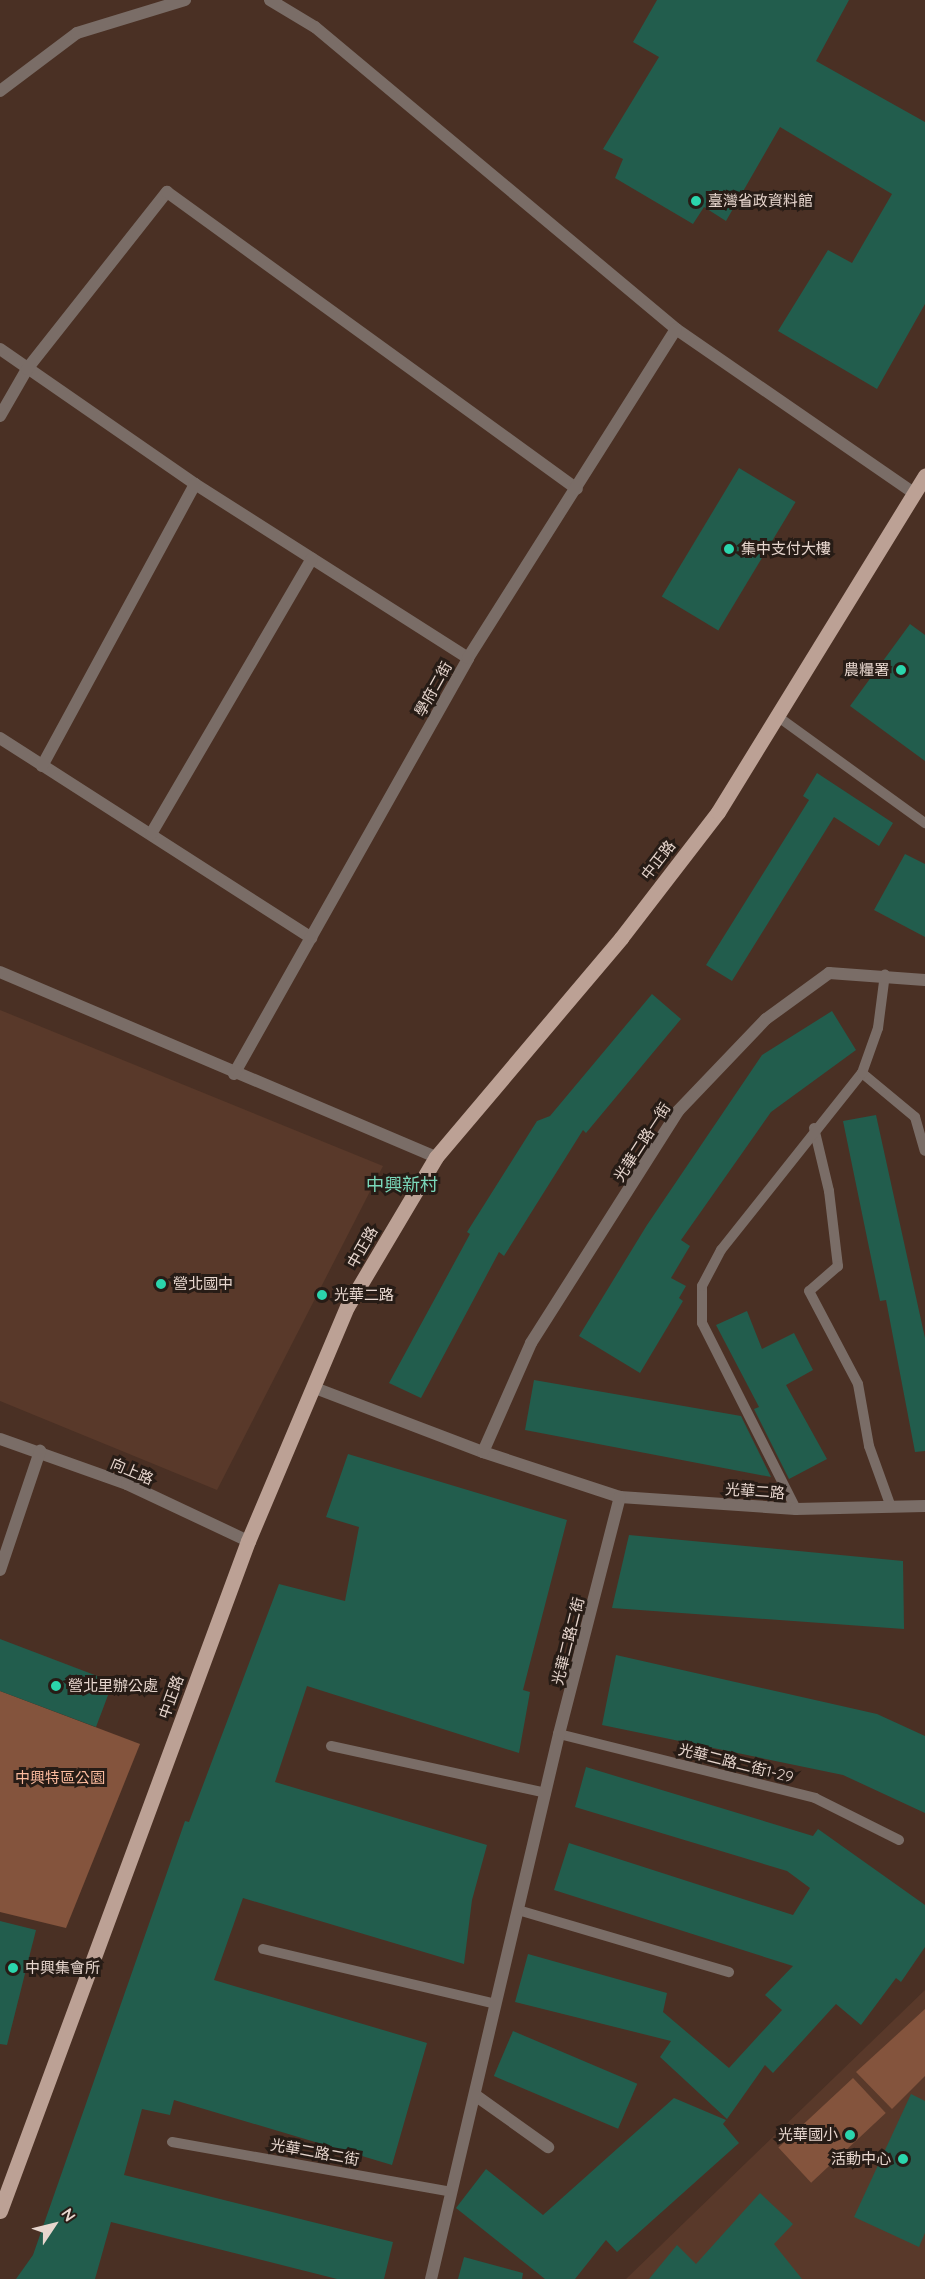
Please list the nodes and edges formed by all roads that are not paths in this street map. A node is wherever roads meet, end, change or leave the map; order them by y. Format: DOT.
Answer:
graph roads {
  1 [pos="185,0"];
  2 [pos="270,0"];
  3 [pos="0,91"];
  4 [pos="676,328"];
  5 [pos="0,349"];
  6 [pos="27,369"];
  7 [pos="0,416"];
  8 [pos="925,476"];
  9 [pos="195,484"];
  10 [pos="577,489"];
  11 [pos="915,494"];
  12 [pos="312,559"];
  13 [pos="468,658"];
  14 [pos="777,716"];
  15 [pos="0,738"];
  16 [pos="42,766"];
  17 [pos="925,823"];
  18 [pos="152,834"];
  19 [pos="311,938"];
  20 [pos="0,972"];
  21 [pos="885,974"];
  22 [pos="925,980"];
  23 [pos="862,1073"];
  24 [pos="234,1074"];
  25 [pos="814,1128"];
  26 [pos="925,1151"];
  27 [pos="436,1157"];
  28 [pos="315,1388"];
  29 [pos="0,1439"];
  30 [pos="40,1451"];
  31 [pos="483,1452"];
  32 [pos="620,1497"];
  33 [pos="925,1506"];
  34 [pos="891,1507"];
  35 [pos="796,1509"];
  36 [pos="248,1541"];
  37 [pos="0,1570"];
  38 [pos="559,1734"];
  39 [pos="332,1746"];
  40 [pos="546,1793"];
  41 [pos="899,1839"];
  42 [pos="518,1910"];
  43 [pos="263,1949"];
  44 [pos="729,1972"];
  45 [pos="496,2004"];
  46 [pos="475,2095"];
  47 [pos="172,2142"];
  48 [pos="548,2146"];
  49 [pos="452,2192"];
  50 [pos="0,2211"];
  51 [pos="431,2279"];
  1 -- 3 [label="street"];
  2 -- 4 [label="street"];
  4 -- 10 [label="street, 學府二街"];
  4 -- 11 [label="street"];
  5 -- 6 [label="street"];
  6 -- 7 [label="street"];
  6 -- 9 [label="street"];
  6 -- 10 [label="street"];
  8 -- 11 [label="main road, 中正路"];
  9 -- 12 [label="street"];
  9 -- 16 [label="street"];
  10 -- 13 [label="street, 學府二街"];
  11 -- 14 [label="main road, 中正路"];
  12 -- 13 [label="street"];
  12 -- 18 [label="street"];
  13 -- 19 [label="street, 學府二街"];
  14 -- 17 [label="lane"];
  14 -- 27 [label="main road, 中正路"];
  15 -- 16 [label="street"];
  16 -- 18 [label="street"];
  18 -- 19 [label="street"];
  19 -- 24 [label="street, 學府二街"];
  20 -- 24 [label="street"];
  21 -- 22 [label="street, 光華二路一街"];
  21 -- 23 [label="lane"];
  21 -- 31 [label="street, 光華二路一街"];
  23 -- 25 [label="lane"];
  23 -- 26 [label="lane"];
  24 -- 27 [label="street"];
  25 -- 34 [label="lane"];
  25 -- 35 [label="lane"];
  27 -- 28 [label="main road, 中正路"];
  28 -- 31 [label="street, 光華二路"];
  28 -- 36 [label="main road, 中正路"];
  29 -- 30 [label="street, 向上路"];
  30 -- 36 [label="street, 向上路"];
  30 -- 37 [label="street"];
  31 -- 32 [label="street, 光華二路"];
  32 -- 35 [label="street, 光華二路"];
  32 -- 38 [label="street, 光華二路二街"];
  33 -- 34 [label="street, 光華二路"];
  34 -- 35 [label="street, 光華二路"];
  36 -- 50 [label="main road, 中正路"];
  38 -- 40 [label="street, 光華二路二街"];
  38 -- 41 [label="lane, 光華二路二街1-29"];
  39 -- 40 [label="lane"];
  40 -- 42 [label="street, 光華二路二街"];
  42 -- 44 [label="lane"];
  42 -- 45 [label="street, 光華二路二街"];
  43 -- 45 [label="lane"];
  45 -- 46 [label="street, 光華二路二街"];
  46 -- 48 [label="street"];
  46 -- 49 [label="street, 光華二路二街"];
  47 -- 49 [label="lane, 光華二路二街"];
  49 -- 51 [label="street, 光華二路二街"];
}
